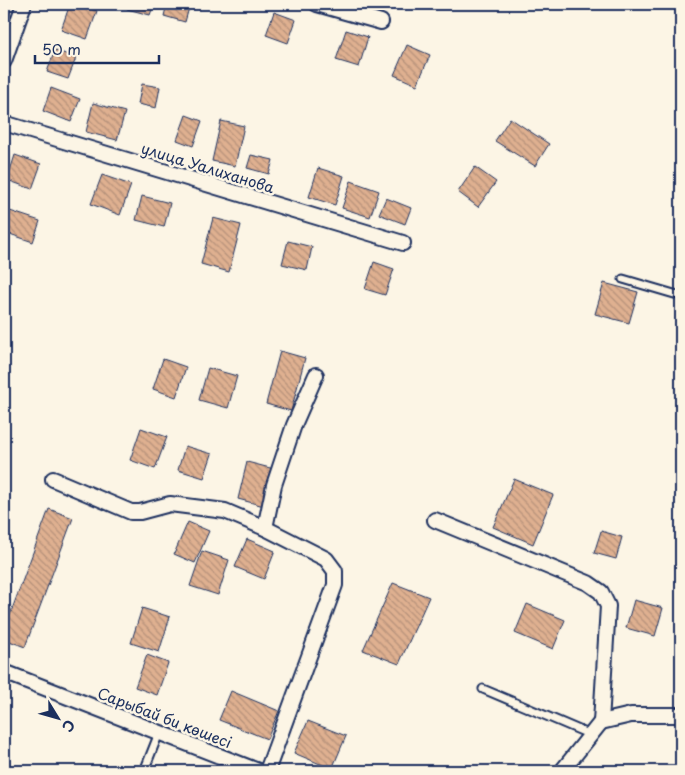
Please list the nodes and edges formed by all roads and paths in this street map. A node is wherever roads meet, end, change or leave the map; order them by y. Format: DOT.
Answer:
graph roads {
  1 [pos="24,4"];
  2 [pos="317,4"];
  3 [pos="381,22"];
  4 [pos="4,62"];
  5 [pos="4,122"];
  6 [pos="403,243"];
  7 [pos="623,279"];
  8 [pos="681,296"];
  9 [pos="316,375"];
  10 [pos="53,479"];
  11 [pos="436,520"];
  12 [pos="265,528"];
  13 [pos="4,672"];
  14 [pos="483,689"];
  15 [pos="681,715"];
  16 [pos="601,722"];
  17 [pos="159,733"];
  18 [pos="591,735"];
  19 [pos="144,771"];
  20 [pos="258,771"];
  21 [pos="267,771"];
  22 [pos="562,771"];
  1 -- 4 [label="street"];
  2 -- 3 [label="street"];
  5 -- 6 [label="street, улица Уалиханова"];
  7 -- 8 [label="lane"];
  9 -- 12 [label="street"];
  10 -- 12 [label="street"];
  11 -- 16 [label="street"];
  12 -- 21 [label="street"];
  13 -- 17 [label="street, Сарыбай би көшесі"];
  14 -- 18 [label="lane"];
  15 -- 16 [label="street"];
  16 -- 18 [label="street"];
  17 -- 19 [label="lane"];
  17 -- 20 [label="street, Сарыбай би көшесі"];
  18 -- 22 [label="street"];
}
